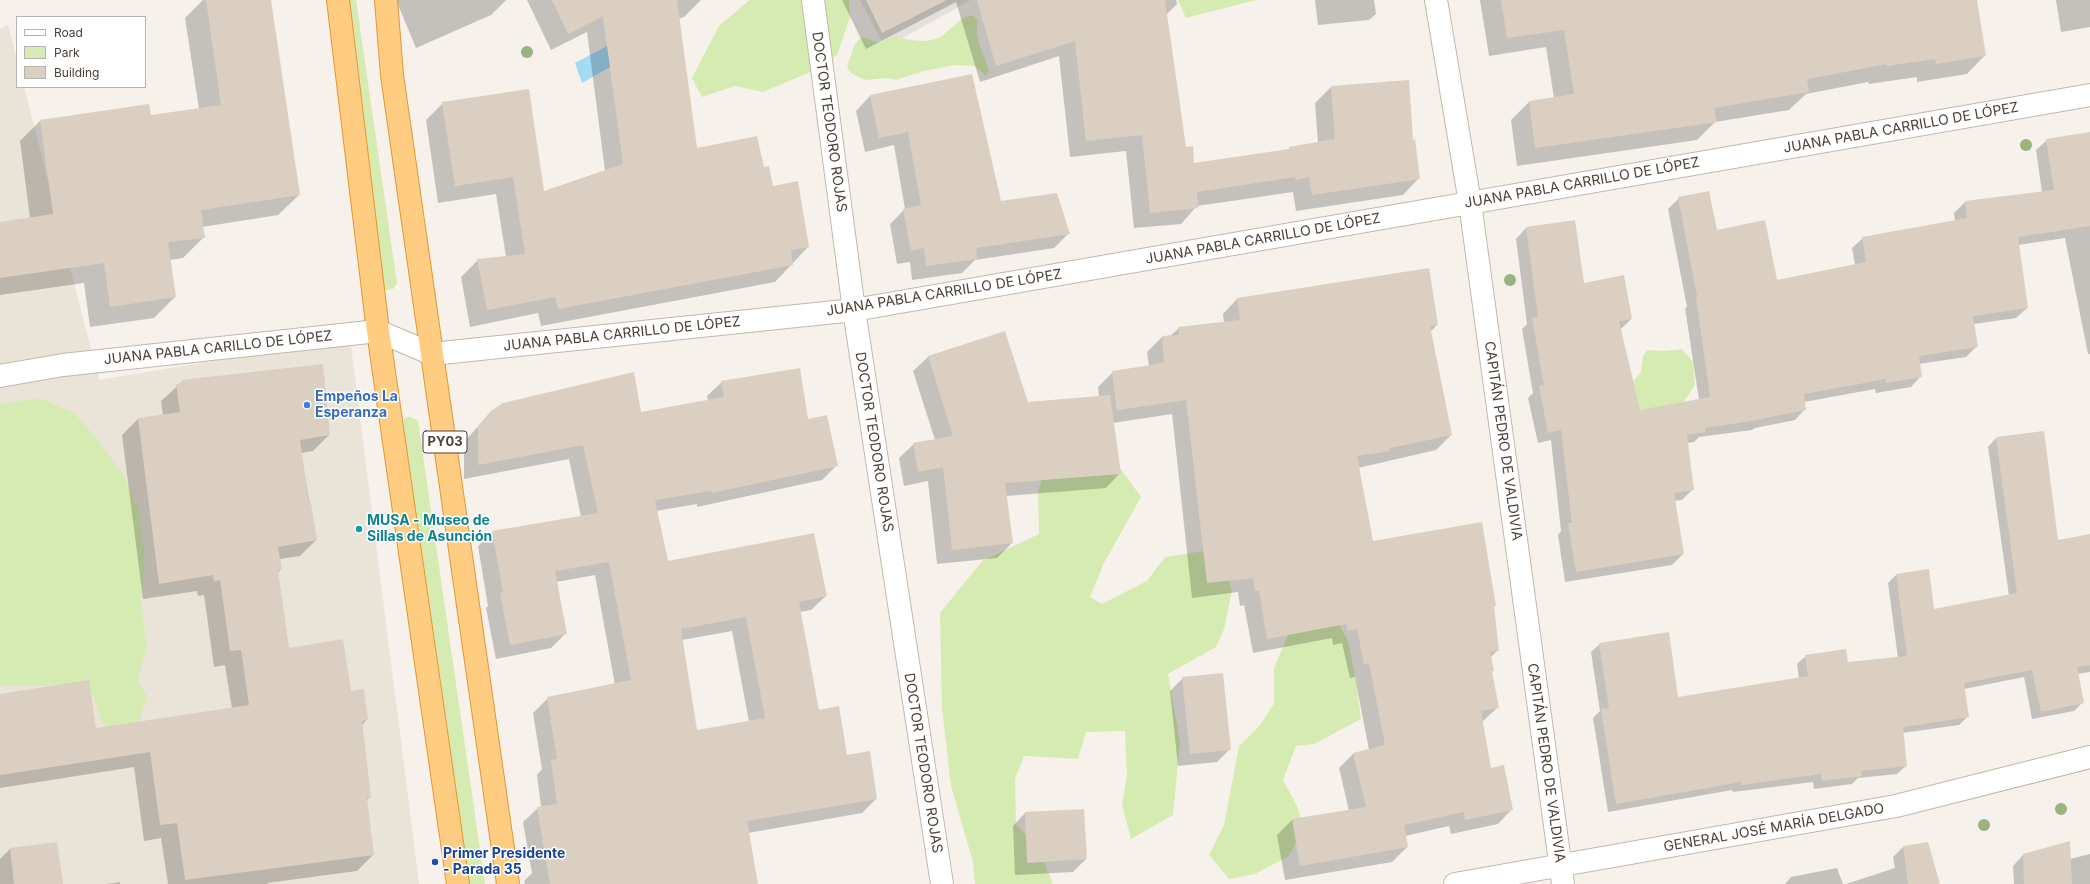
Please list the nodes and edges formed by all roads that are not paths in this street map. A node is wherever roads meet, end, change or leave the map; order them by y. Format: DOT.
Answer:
graph roads {
  1 [pos="338,0"];
  2 [pos="386,0"];
  3 [pos="813,0"];
  4 [pos="1436,0"];
  5 [pos="2090,95"];
  6 [pos="1470,203"];
  7 [pos="854,310"];
  8 [pos="378,331"];
  9 [pos="432,354"];
  10 [pos="0,376"];
  11 [pos="2090,758"];
  12 [pos="1561,875"];
  13 [pos="458,884"];
  14 [pos="508,884"];
  15 [pos="942,884"];
  16 [pos="1455,884"];
  1 -- 8 [label="highway"];
  2 -- 9 [label="highway, PY03"];
  3 -- 7 [label="street, DOCTOR TEODORO ROJAS"];
  4 -- 6 [label="street, CAPITÁN PEDRO DE VALDIVIA"];
  5 -- 6 [label="street, JUANA PABLA CARRILLO DE LÓPEZ"];
  6 -- 7 [label="street, JUANA PABLA CARRILLO DE LÓPEZ"];
  6 -- 12 [label="street, CAPITÁN PEDRO DE VALDIVIA"];
  7 -- 9 [label="street, JUANA PABLA CARRILLO DE LÓPEZ"];
  7 -- 15 [label="street, DOCTOR TEODORO ROJAS"];
  8 -- 9 [label="street, JUANA PABLA CARILLO DE LÓPEZ"];
  8 -- 10 [label="street, JUANA PABLA CARILLO DE LÓPEZ"];
  8 -- 13 [label="highway"];
  9 -- 14 [label="highway, PY03"];
  11 -- 12 [label="street, GENERAL JOSÉ MARÍA DELGADO"];
  12 -- 16 [label="street, GENERAL JOSÉ MARÍA DELGADO"];
}
